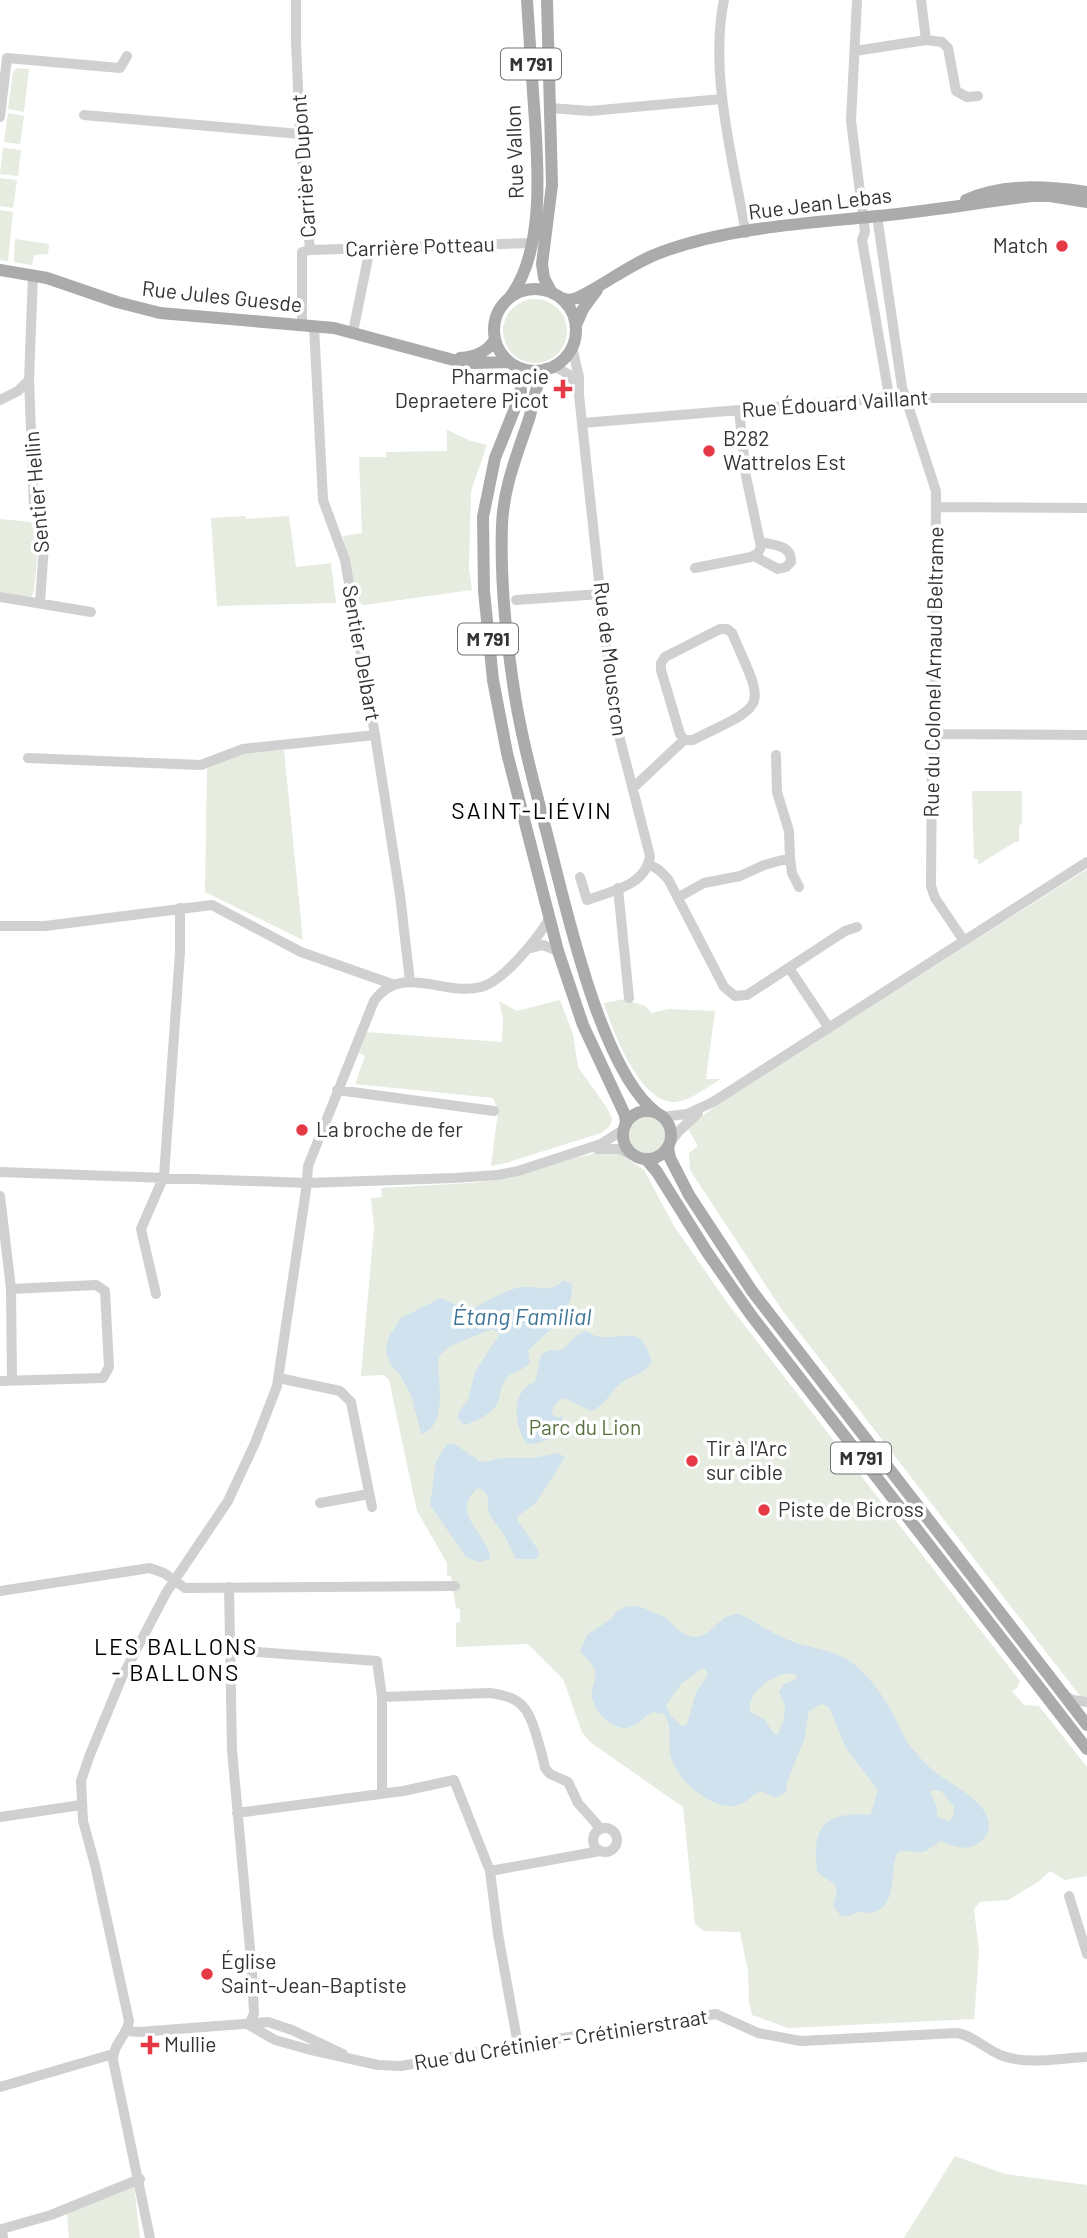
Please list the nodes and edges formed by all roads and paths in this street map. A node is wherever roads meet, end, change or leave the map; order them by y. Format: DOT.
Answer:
graph roads {
  1 [pos="296,0"];
  2 [pos="527,0"];
  3 [pos="547,0"];
  4 [pos="724,0"];
  5 [pos="857,0"];
  6 [pos="921,0"];
  7 [pos="926,40"];
  8 [pos="855,51"];
  9 [pos="127,57"];
  10 [pos="978,96"];
  11 [pos="722,99"];
  12 [pos="551,108"];
  13 [pos="84,115"];
  14 [pos="0,117"];
  15 [pos="300,134"];
  16 [pos="1087,192"];
  17 [pos="1087,202"];
  18 [pos="942,207"];
  19 [pos="877,216"];
  20 [pos="863,217"];
  21 [pos="746,233"];
  22 [pos="531,243"];
  23 [pos="370,248"];
  24 [pos="310,250"];
  25 [pos="0,270"];
  26 [pos="33,275"];
  27 [pos="601,284"];
  28 [pos="556,295"];
  29 [pos="510,297"];
  30 [pos="892,317"];
  31 [pos="875,318"];
  32 [pos="308,325"];
  33 [pos="575,326"];
  34 [pos="353,332"];
  35 [pos="495,338"];
  36 [pos="572,347"];
  37 [pos="442,356"];
  38 [pos="515,365"];
  39 [pos="550,368"];
  40 [pos="29,380"];
  41 [pos="579,395"];
  42 [pos="884,398"];
  43 [pos="905,398"];
  44 [pos="1087,398"];
  45 [pos="0,400"];
  46 [pos="739,410"];
  47 [pos="583,424"];
  48 [pos="936,507"];
  49 [pos="1087,508"];
  50 [pos="761,541"];
  51 [pos="754,556"];
  52 [pos="695,568"];
  53 [pos="601,594"];
  54 [pos="0,597"];
  55 [pos="516,600"];
  56 [pos="40,603"];
  57 [pos="91,612"];
  58 [pos="935,734"];
  59 [pos="375,735"];
  60 [pos="1087,735"];
  61 [pos="684,740"];
  62 [pos="776,755"];
  63 [pos="28,758"];
  64 [pos="633,788"];
  65 [pos="790,858"];
  66 [pos="1087,862"];
  67 [pos="649,864"];
  68 [pos="580,877"];
  69 [pos="799,887"];
  70 [pos="618,888"];
  71 [pos="678,897"];
  72 [pos="180,908"];
  73 [pos="550,919"];
  74 [pos="0,926"];
  75 [pos="857,927"];
  76 [pos="964,941"];
  77 [pos="527,949"];
  78 [pos="558,951"];
  79 [pos="789,968"];
  80 [pos="410,982"];
  81 [pos="392,984"];
  82 [pos="629,998"];
  83 [pos="829,1028"];
  84 [pos="337,1090"];
  85 [pos="712,1102"];
  86 [pos="494,1111"];
  87 [pos="660,1115"];
  88 [pos="624,1127"];
  89 [pos="669,1146"];
  90 [pos="579,1152"];
  91 [pos="632,1154"];
  92 [pos="646,1159"];
  93 [pos="0,1172"];
  94 [pos="164,1177"];
  95 [pos="307,1183"];
  96 [pos="0,1196"];
  97 [pos="10,1289"];
  98 [pos="156,1294"];
  99 [pos="279,1378"];
  100 [pos="12,1380"];
  101 [pos="0,1381"];
  102 [pos="369,1494"];
  103 [pos="320,1503"];
  104 [pos="372,1507"];
  105 [pos="174,1581"];
  106 [pos="455,1586"];
  107 [pos="229,1587"];
  108 [pos="0,1591"];
  109 [pos="230,1650"];
  110 [pos="1065,1696"];
  111 [pos="382,1697"];
  112 [pos="1087,1702"];
  113 [pos="1087,1725"];
  114 [pos="1087,1749"];
  115 [pos="382,1794"];
  116 [pos="81,1805"];
  117 [pos="237,1813"];
  118 [pos="0,1817"];
  119 [pos="601,1829"];
  120 [pos="600,1851"];
  121 [pos="490,1871"];
  122 [pos="1069,1896"];
  123 [pos="1087,1954"];
  124 [pos="249,2025"];
  125 [pos="126,2031"];
  126 [pos="518,2045"];
  127 [pos="113,2054"];
  128 [pos="1087,2057"];
  129 [pos="360,2062"];
  130 [pos="0,2087"];
  131 [pos="140,2179"];
  132 [pos="3,2234"];
  133 [pos="150,2238"];
  1 -- 15 [label="street, Carrière Dupont"];
  2 -- 22 [label="main road, Rue Vallon / M 791"];
  3 -- 12 [label="main road, Rue Vallon / M 791"];
  4 -- 11 [label="street"];
  5 -- 8 [label="street"];
  6 -- 7 [label="street"];
  7 -- 8 [label="street"];
  7 -- 10 [label="street"];
  8 -- 20 [label="street"];
  9 -- 14 [label="street"];
  11 -- 12 [label="street"];
  11 -- 21 [label="street"];
  12 -- 28 [label="main road, Rue Vallon / M 791"];
  13 -- 15 [label="street"];
  15 -- 24 [label="street, Carrière Dupont"];
  16 -- 18 [label="main road, Rue Jean Lebas"];
  17 -- 18 [label="main road, Rue Jean Lebas"];
  18 -- 19 [label="main road, Rue Jean Lebas"];
  19 -- 20 [label="main road, Rue Jean Lebas"];
  19 -- 30 [label="street, Rue du Colonel Arnaud Beltrame"];
  20 -- 21 [label="main road, Rue Jean Lebas"];
  20 -- 31 [label="street"];
  21 -- 27 [label="main road, Rue Jean Lebas"];
  22 -- 23 [label="street, Carrière Potteau"];
  22 -- 29 [label="main road, Rue Vallon / M 791"];
  23 -- 24 [label="street, Carrière Potteau"];
  23 -- 34 [label="street"];
  24 -- 32 [label="street, Carrière Dupont"];
  25 -- 26 [label="main road, Rue Jules Guesde"];
  26 -- 32 [label="main road, Rue Jules Guesde"];
  26 -- 40 [label="street, Sentier Hellin"];
  27 -- 28 [label="main road, Rue Jean Lebas"];
  27 -- 33 [label="main road"];
  28 -- 29 [label="main road"];
  28 -- 33 [label="main road"];
  29 -- 35 [label="main road"];
  30 -- 31 [label="street"];
  30 -- 43 [label="street, Rue du Colonel Arnaud Beltrame"];
  31 -- 42 [label="street"];
  32 -- 34 [label="main road, Rue Jules Guesde"];
  32 -- 59 [label="street, Sentier Delbart"];
  33 -- 36 [label="main road"];
  34 -- 37 [label="main road, Rue Jules Guesde"];
  35 -- 37 [label="main road, Rue Jules Guesde"];
  35 -- 38 [label="main road"];
  36 -- 39 [label="main road"];
  36 -- 41 [label="street, Rue de Mouscron"];
  37 -- 38 [label="main road, Rue Jules Guesde"];
  38 -- 39 [label="main road"];
  38 -- 73 [label="main road, M 791"];
  39 -- 41 [label="street, Rue de Mouscron"];
  39 -- 87 [label="main road, M 791"];
  40 -- 45 [label="street"];
  40 -- 56 [label="street, Sentier Hellin"];
  41 -- 47 [label="street, Rue de Mouscron"];
  42 -- 43 [label="street, Rue Édouard Vaillant"];
  42 -- 46 [label="street, Rue Édouard Vaillant"];
  43 -- 44 [label="street, Rue Édouard Vaillant"];
  43 -- 48 [label="street, Rue du Colonel Arnaud Beltrame"];
  46 -- 47 [label="street, Rue Édouard Vaillant"];
  46 -- 50 [label="street"];
  47 -- 53 [label="street, Rue de Mouscron"];
  48 -- 49 [label="street"];
  48 -- 58 [label="street, Rue du Colonel Arnaud Beltrame"];
  50 -- 51 [label="street"];
  50 -- 51 [label="street"];
  51 -- 52 [label="street"];
  53 -- 55 [label="street"];
  53 -- 64 [label="street, Rue de Mouscron"];
  54 -- 56 [label="street"];
  56 -- 57 [label="street"];
  58 -- 60 [label="street"];
  58 -- 76 [label="street, Rue du Colonel Arnaud Beltrame"];
  59 -- 63 [label="street"];
  59 -- 80 [label="street, Sentier Delbart"];
  61 -- 61 [label="street"];
  61 -- 64 [label="street"];
  62 -- 65 [label="street"];
  64 -- 67 [label="street, Rue de Mouscron"];
  65 -- 69 [label="street"];
  65 -- 71 [label="street"];
  66 -- 76 [label="street"];
  67 -- 70 [label="street"];
  67 -- 71 [label="street"];
  68 -- 70 [label="street"];
  70 -- 82 [label="street"];
  71 -- 79 [label="street"];
  72 -- 74 [label="street"];
  72 -- 81 [label="street"];
  72 -- 94 [label="street"];
  73 -- 77 [label="street"];
  73 -- 78 [label="main road, M 791"];
  75 -- 79 [label="street"];
  76 -- 83 [label="street"];
  77 -- 78 [label="street"];
  77 -- 80 [label="street"];
  78 -- 88 [label="main road, M 791"];
  79 -- 83 [label="street"];
  80 -- 81 [label="street"];
  81 -- 84 [label="street"];
  83 -- 85 [label="street"];
  84 -- 86 [label="street"];
  84 -- 95 [label="street"];
  85 -- 87 [label="street"];
  85 -- 89 [label="street"];
  87 -- 88 [label="main road"];
  87 -- 89 [label="main road"];
  88 -- 90 [label="street"];
  88 -- 91 [label="main road"];
  89 -- 92 [label="main road"];
  89 -- 110 [label="main road, M 791"];
  90 -- 91 [label="street"];
  90 -- 95 [label="street"];
  91 -- 92 [label="main road"];
  92 -- 114 [label="main road, M 791"];
  93 -- 94 [label="street"];
  94 -- 95 [label="street"];
  94 -- 98 [label="street"];
  95 -- 99 [label="street"];
  96 -- 97 [label="street"];
  97 -- 100 [label="street"];
  97 -- 100 [label="street"];
  99 -- 102 [label="street"];
  99 -- 105 [label="street"];
  100 -- 101 [label="street"];
  102 -- 103 [label="street"];
  102 -- 104 [label="street"];
  105 -- 107 [label="street"];
  105 -- 108 [label="street"];
  105 -- 116 [label="street"];
  106 -- 107 [label="street"];
  107 -- 109 [label="street"];
  109 -- 111 [label="street"];
  109 -- 117 [label="street"];
  110 -- 112 [label="street"];
  110 -- 113 [label="main road, M 791"];
  111 -- 115 [label="street"];
  111 -- 119 [label="street"];
  115 -- 117 [label="street"];
  115 -- 121 [label="street"];
  116 -- 118 [label="street"];
  116 -- 125 [label="street"];
  117 -- 124 [label="street"];
  119 -- 120 [label="street"];
  119 -- 120 [label="street"];
  120 -- 121 [label="street"];
  121 -- 126 [label="street"];
  122 -- 123 [label="street"];
  124 -- 125 [label="street, Rue du Crétinier - Crétinierstraat"];
  124 -- 129 [label="street, Rue du Crétinier - Crétinierstraat"];
  124 -- 129 [label="street, Rue du Crétinier - Crétinierstraat"];
  125 -- 127 [label="street"];
  126 -- 128 [label="street, Rue du Crétinier - Crétinierstraat"];
  126 -- 129 [label="street, Rue du Crétinier - Crétinierstraat"];
  127 -- 130 [label="street"];
  127 -- 131 [label="street"];
  131 -- 132 [label="street"];
  131 -- 133 [label="street"];
}
